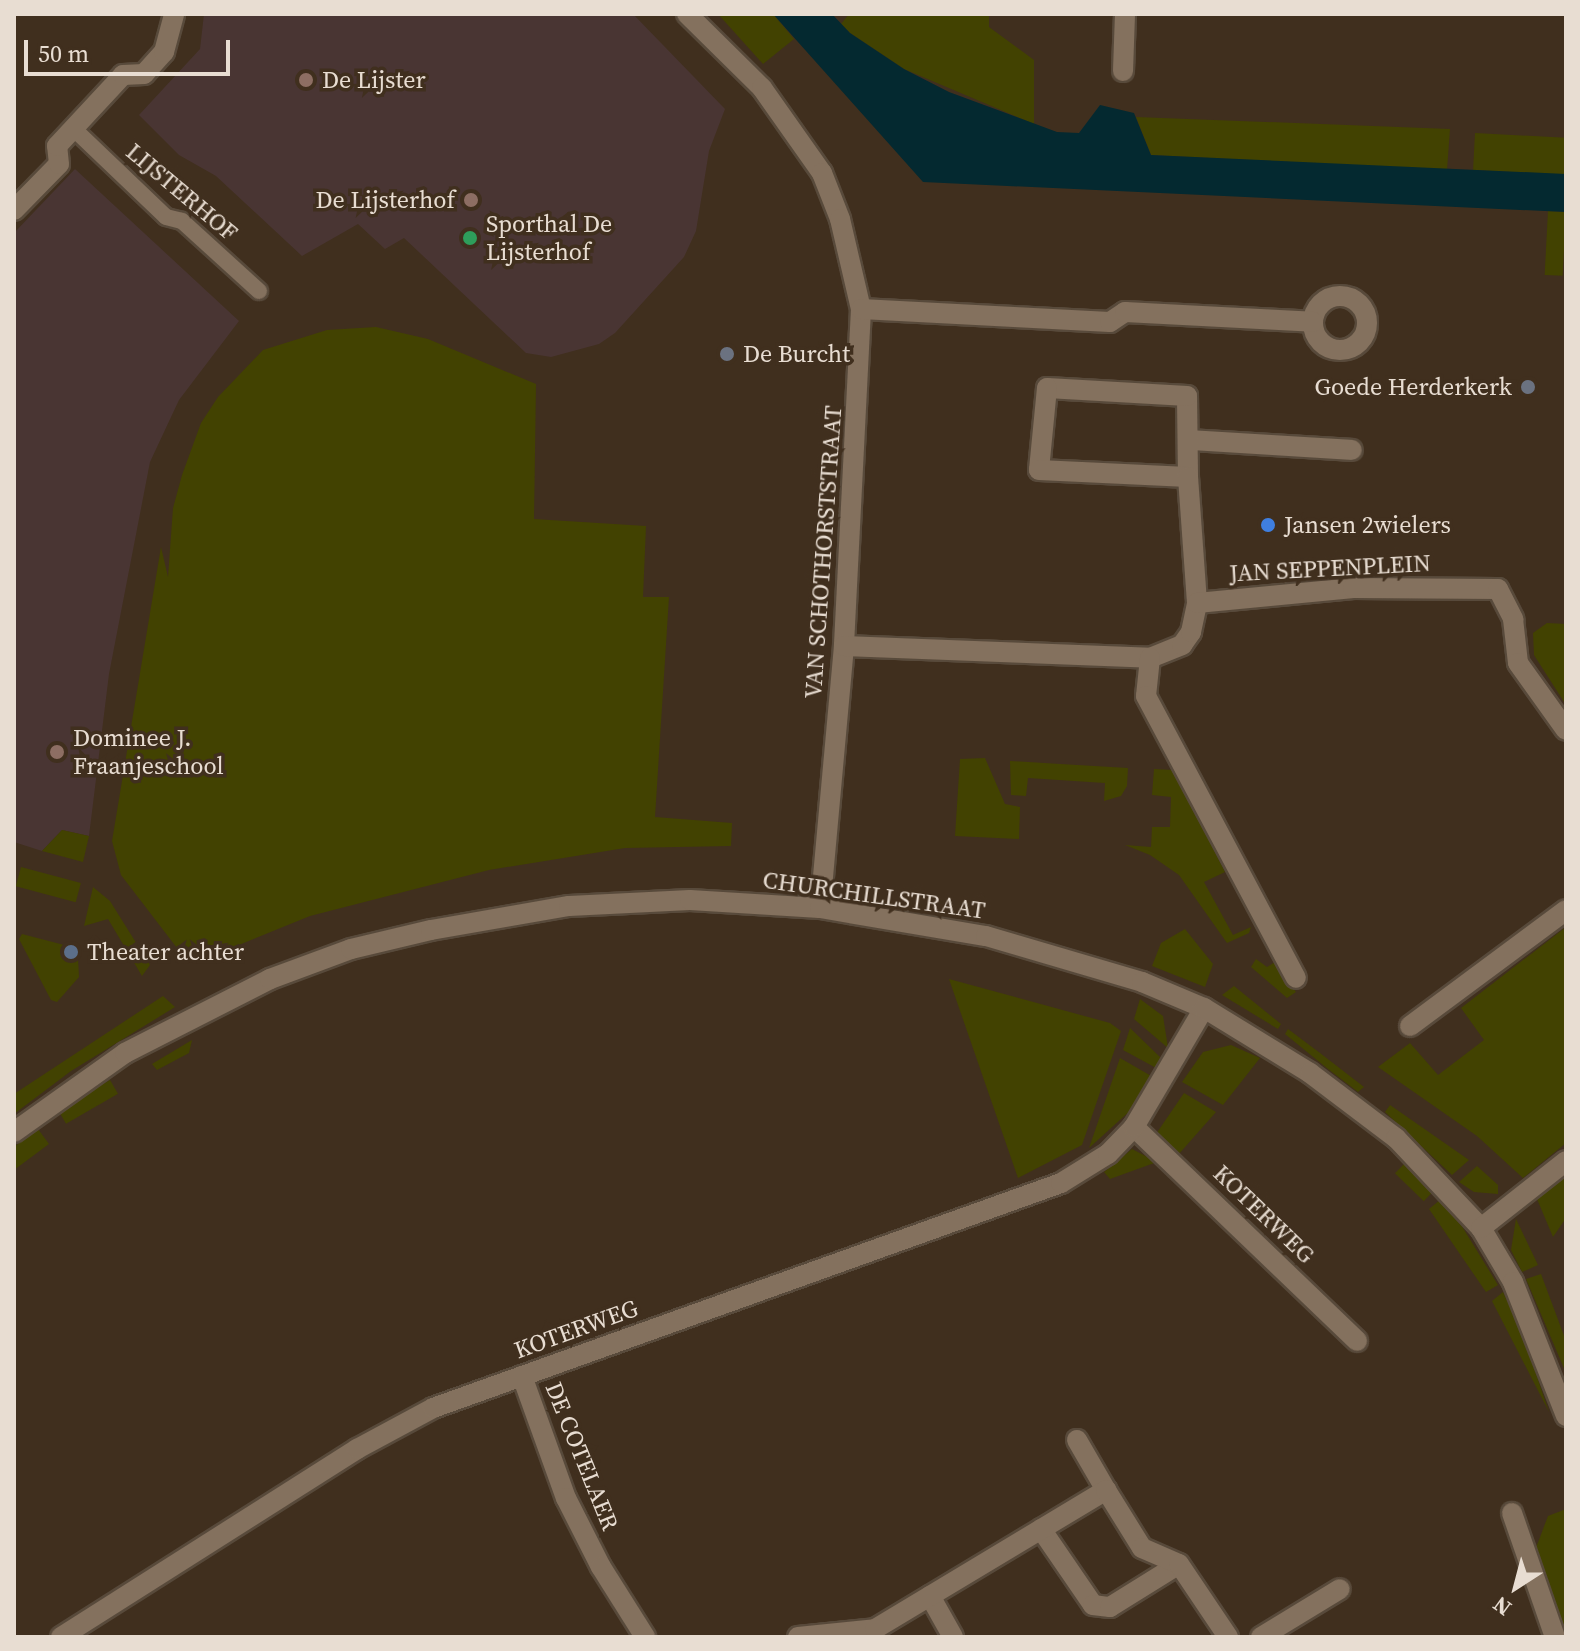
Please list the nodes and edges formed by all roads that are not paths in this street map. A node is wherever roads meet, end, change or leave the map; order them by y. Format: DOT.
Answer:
graph roads {
  1 [pos="174,14"];
  2 [pos="687,14"];
  3 [pos="1125,14"];
  4 [pos="1123,71"];
  5 [pos="74,129"];
  6 [pos="14,210"];
  7 [pos="259,291"];
  8 [pos="861,309"];
  9 [pos="1313,322"];
  10 [pos="1190,440"];
  11 [pos="1352,450"];
  12 [pos="1188,477"];
  13 [pos="1197,603"];
  14 [pos="844,646"];
  15 [pos="1150,658"];
  16 [pos="1566,730"];
  17 [pos="820,908"];
  18 [pos="1566,910"];
  19 [pos="1296,978"];
  20 [pos="1204,1008"];
  21 [pos="1410,1026"];
  22 [pos="1134,1127"];
  23 [pos="14,1132"];
  24 [pos="1566,1161"];
  25 [pos="1481,1228"];
  26 [pos="1357,1341"];
  27 [pos="522,1376"];
  28 [pos="1566,1416"];
  29 [pos="1077,1440"];
  30 [pos="1106,1490"];
  31 [pos="1512,1513"];
  32 [pos="1041,1529"];
  33 [pos="1179,1564"];
  34 [pos="1340,1589"];
  35 [pos="930,1596"];
  36 [pos="61,1637"];
  37 [pos="645,1637"];
  38 [pos="798,1637"];
  39 [pos="953,1637"];
  40 [pos="1228,1637"];
  41 [pos="1261,1637"];
  42 [pos="1555,1637"];
  1 -- 5 [label="street"];
  2 -- 8 [label="street, VAN SCHOTHORSTSTRAAT"];
  3 -- 4 [label="street"];
  5 -- 6 [label="street"];
  5 -- 7 [label="lane, LIJSTERHOF"];
  8 -- 9 [label="street"];
  8 -- 14 [label="street, VAN SCHOTHORSTSTRAAT"];
  10 -- 11 [label="street"];
  10 -- 12 [label="street, JAN SEPPENPLEIN"];
  10 -- 12 [label="street, JAN SEPPENPLEIN"];
  12 -- 13 [label="street, JAN SEPPENPLEIN"];
  13 -- 15 [label="street, JAN SEPPENPLEIN"];
  13 -- 16 [label="street, JAN SEPPENPLEIN"];
  14 -- 15 [label="street, JAN SEPPENPLEIN"];
  14 -- 17 [label="street, VAN SCHOTHORSTSTRAAT"];
  15 -- 19 [label="street"];
  17 -- 20 [label="street, CHURCHILLSTRAAT"];
  17 -- 23 [label="street, CHURCHILLSTRAAT"];
  18 -- 21 [label="street"];
  20 -- 22 [label="street, KOTERWEG"];
  20 -- 25 [label="street, CHURCHILLSTRAAT"];
  22 -- 26 [label="street, KOTERWEG"];
  22 -- 27 [label="street, KOTERWEG"];
  24 -- 25 [label="street"];
  25 -- 28 [label="street, CHURCHILLSTRAAT"];
  27 -- 36 [label="street, KOTERWEG"];
  27 -- 37 [label="street, DE COTELAER"];
  29 -- 30 [label="street"];
  30 -- 32 [label="street"];
  30 -- 33 [label="street"];
  31 -- 42 [label="street"];
  32 -- 33 [label="street"];
  32 -- 35 [label="street"];
  33 -- 40 [label="street"];
  34 -- 41 [label="street"];
  35 -- 38 [label="street"];
  35 -- 39 [label="street"];
}
